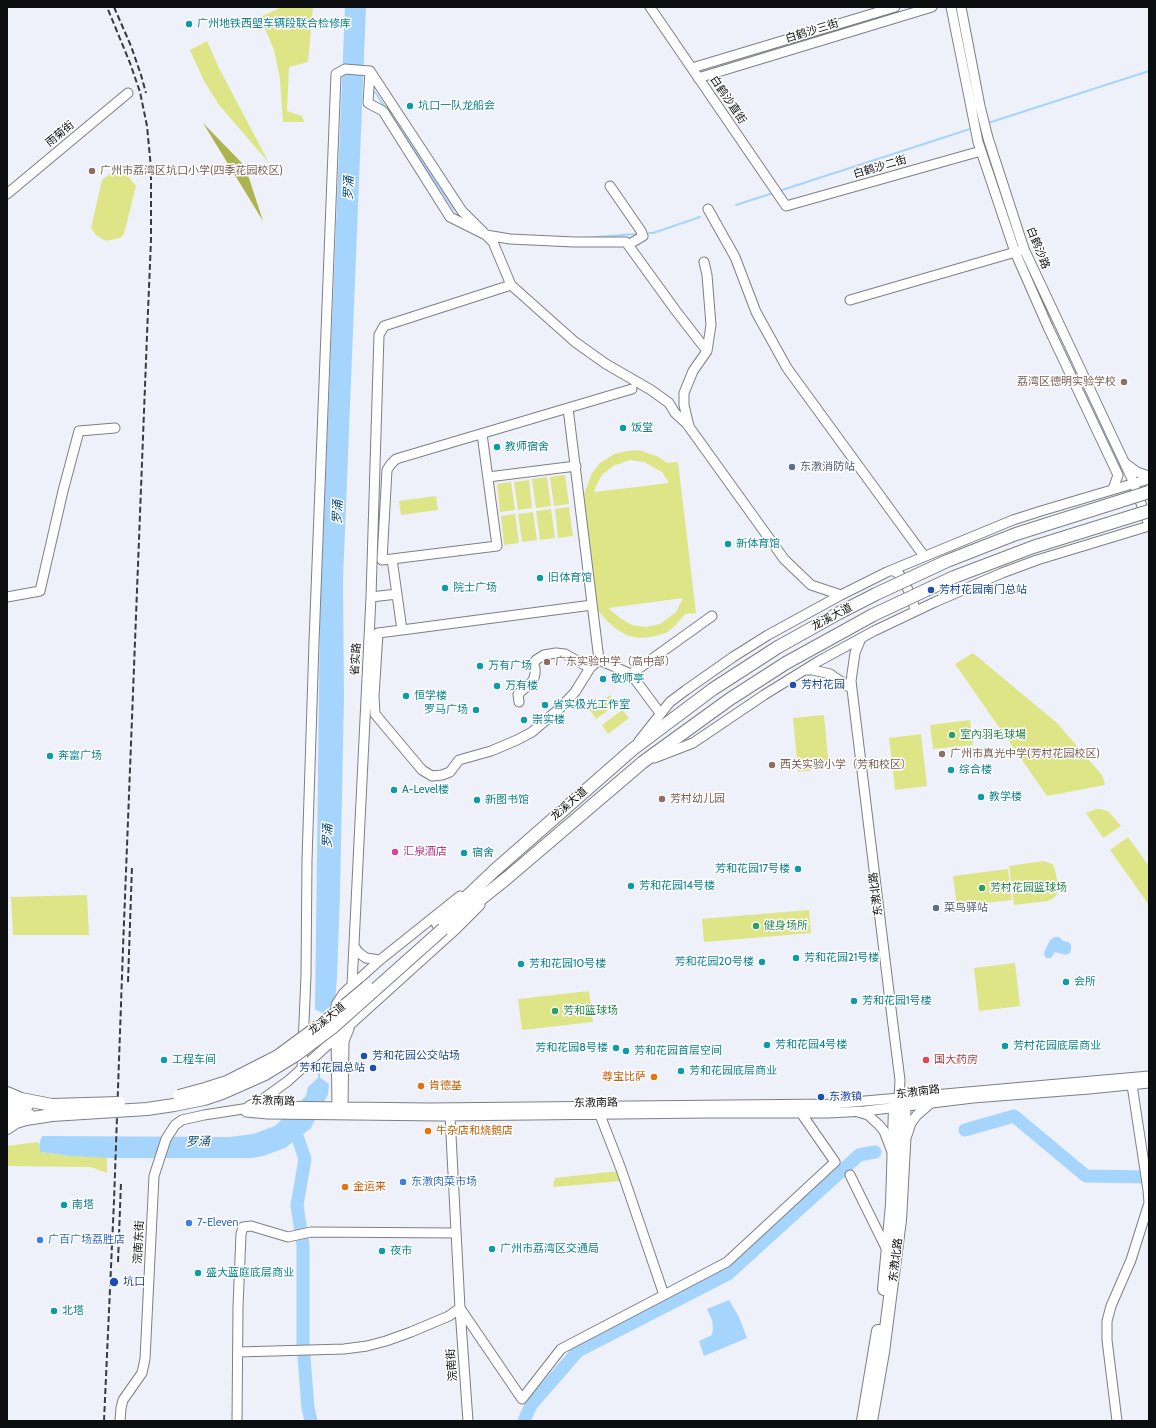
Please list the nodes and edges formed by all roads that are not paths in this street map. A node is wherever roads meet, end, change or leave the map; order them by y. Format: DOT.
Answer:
graph roads {
  1 [pos="650,7"];
  2 [pos="895,7"];
  3 [pos="932,7"];
  4 [pos="951,7"];
  5 [pos="961,7"];
  6 [pos="692,68"];
  7 [pos="370,71"];
  8 [pos="698,78"];
  9 [pos="128,92"];
  10 [pos="980,146"];
  11 [pos="610,186"];
  12 [pos="7,194"];
  13 [pos="786,206"];
  14 [pos="708,209"];
  15 [pos="486,235"];
  16 [pos="628,245"];
  17 [pos="1024,249"];
  18 [pos="1015,252"];
  19 [pos="704,262"];
  20 [pos="511,285"];
  21 [pos="850,300"];
  22 [pos="707,351"];
  23 [pos="632,390"];
  24 [pos="568,408"];
  25 [pos="115,428"];
  26 [pos="690,429"];
  27 [pos="482,434"];
  28 [pos="1111,458"];
  29 [pos="1125,463"];
  30 [pos="576,466"];
  31 [pos="488,477"];
  32 [pos="1149,478"];
  33 [pos="1134,483"];
  34 [pos="1112,489"];
  35 [pos="1149,492"];
  36 [pos="1149,510"];
  37 [pos="1149,525"];
  38 [pos="924,556"];
  39 [pos="392,559"];
  40 [pos="892,570"];
  41 [pos="397,594"];
  42 [pos="841,595"];
  43 [pos="7,596"];
  44 [pos="371,597"];
  45 [pos="592,605"];
  46 [pos="915,611"];
  47 [pos="712,616"];
  48 [pos="402,630"];
  49 [pos="861,638"];
  50 [pos="599,660"];
  51 [pos="590,668"];
  52 [pos="804,671"];
  53 [pos="631,674"];
  54 [pos="852,690"];
  55 [pos="519,702"];
  56 [pos="660,713"];
  57 [pos="633,748"];
  58 [pos="643,762"];
  59 [pos="495,870"];
  60 [pos="507,878"];
  61 [pos="441,926"];
  62 [pos="354,946"];
  63 [pos="380,960"];
  64 [pos="350,987"];
  65 [pos="350,1026"];
  66 [pos="336,1038"];
  67 [pos="302,1069"];
  68 [pos="1149,1076"];
  69 [pos="1149,1083"];
  70 [pos="1132,1085"];
  71 [pos="7,1093"];
  72 [pos="933,1102"];
  73 [pos="7,1104"];
  74 [pos="899,1104"];
  75 [pos="340,1109"];
  76 [pos="52,1110"];
  77 [pos="282,1110"];
  78 [pos="237,1111"];
  79 [pos="857,1112"];
  80 [pos="801,1113"];
  81 [pos="7,1114"];
  82 [pos="600,1115"];
  83 [pos="450,1116"];
  84 [pos="7,1128"];
  85 [pos="905,1140"];
  86 [pos="894,1155"];
  87 [pos="850,1175"];
  88 [pos="1148,1190"];
  89 [pos="1149,1203"];
  90 [pos="456,1233"];
  91 [pos="888,1253"];
  92 [pos="664,1295"];
  93 [pos="460,1308"];
  94 [pos="238,1352"];
  95 [pos="120,1421"];
  96 [pos="237,1421"];
  97 [pos="468,1421"];
  98 [pos="863,1421"];
  99 [pos="871,1421"];
  100 [pos="1117,1421"];
  1 -- 6 [label="street, 白鹤沙直街"];
  2 -- 6 [label="street, 白鹤沙三街"];
  3 -- 8 [label="street, 白鹤沙三街"];
  4 -- 10 [label="street, 白鹤沙路"];
  5 -- 17 [label="street, 白鹤沙路"];
  6 -- 8 [label="street, 白鹤沙直街"];
  7 -- 15 [label="street"];
  7 -- 15 [label="street"];
  7 -- 67 [label="street"];
  8 -- 13 [label="street, 白鹤沙直街"];
  9 -- 12 [label="street, 雨菊街"];
  10 -- 13 [label="street, 白鹤沙二街"];
  10 -- 18 [label="street, 白鹤沙路"];
  11 -- 16 [label="street"];
  14 -- 38 [label="street"];
  15 -- 16 [label="street"];
  15 -- 20 [label="street"];
  16 -- 22 [label="street"];
  17 -- 18 [label="street"];
  17 -- 29 [label="street, 白鹤沙路"];
  18 -- 21 [label="street"];
  18 -- 28 [label="street, 白鹤沙路"];
  19 -- 22 [label="street"];
  20 -- 26 [label="street"];
  20 -- 44 [label="street, 省实路"];
  22 -- 26 [label="street"];
  23 -- 24 [label="street"];
  24 -- 27 [label="street"];
  24 -- 30 [label="street"];
  25 -- 43 [label="street"];
  26 -- 42 [label="street"];
  27 -- 31 [label="street"];
  27 -- 39 [label="street"];
  28 -- 33 [label="street"];
  28 -- 34 [label="street"];
  29 -- 32 [label="street"];
  29 -- 33 [label="street, 白鹤沙路"];
  30 -- 31 [label="street"];
  30 -- 45 [label="street"];
  31 -- 39 [label="street"];
  32 -- 33 [label="street"];
  33 -- 34 [label="street"];
  33 -- 37 [label="street, 白鹤沙路"];
  34 -- 38 [label="street"];
  35 -- 57 [label="main road, 龙溪大道, bridge"];
  36 -- 58 [label="main road, 龙溪大道, bridge"];
  37 -- 46 [label="street"];
  38 -- 40 [label="street"];
  39 -- 41 [label="street"];
  40 -- 42 [label="street"];
  40 -- 46 [label="street"];
  41 -- 44 [label="street"];
  41 -- 48 [label="street"];
  42 -- 56 [label="street"];
  44 -- 62 [label="street, 省实路"];
  45 -- 48 [label="street"];
  45 -- 50 [label="street"];
  46 -- 49 [label="street"];
  47 -- 53 [label="street"];
  48 -- 51 [label="street"];
  49 -- 52 [label="street"];
  49 -- 54 [label="street, 东漖北路"];
  50 -- 51 [label="street"];
  50 -- 53 [label="street"];
  51 -- 55 [label="street"];
  52 -- 54 [label="street"];
  52 -- 58 [label="street"];
  53 -- 56 [label="street"];
  54 -- 74 [label="street, 东漖北路"];
  56 -- 57 [label="street"];
  57 -- 59 [label="main road, 龙溪大道"];
  58 -- 60 [label="main road, 龙溪大道"];
  59 -- 61 [label="main road, 龙溪大道"];
  59 -- 63 [label="street"];
  60 -- 61 [label="main road, 龙溪大道"];
  60 -- 65 [label="street"];
  61 -- 76 [label="main road, 龙溪大道, bridge"];
  62 -- 63 [label="street"];
  62 -- 64 [label="street, 省实路"];
  63 -- 64 [label="street"];
  64 -- 65 [label="street, 省实路"];
  64 -- 66 [label="street"];
  65 -- 66 [label="street"];
  65 -- 75 [label="street"];
  66 -- 67 [label="street"];
  66 -- 75 [label="street"];
  67 -- 78 [label="street"];
  68 -- 74 [label="street, 东漖南路"];
  69 -- 70 [label="street, 东漖南路"];
  70 -- 72 [label="street, 东漖南路"];
  70 -- 88 [label="street"];
  71 -- 76 [label="main road"];
  72 -- 74 [label="street, 东漖南路"];
  72 -- 85 [label="street"];
  73 -- 76 [label="main road, 龙溪大道"];
  74 -- 75 [label="street, 东漖南路"];
  74 -- 79 [label="street, 东漖南路"];
  74 -- 85 [label="main road, 东漖北路"];
  74 -- 86 [label="main road, 东漖北路"];
  75 -- 77 [label="street, 东漖南路"];
  75 -- 77 [label="street, 东漖南路"];
  75 -- 83 [label="street, 东漖南路"];
  76 -- 81 [label="main road, 龙溪大道"];
  76 -- 84 [label="main road"];
  77 -- 78 [label="street, 东漖南路"];
  78 -- 95 [label="street, 浣南东街"];
  79 -- 80 [label="street, 东漖南路"];
  79 -- 86 [label="street"];
  80 -- 82 [label="street, 东漖南路"];
  80 -- 92 [label="street"];
  82 -- 83 [label="street, 东漖南路"];
  82 -- 92 [label="street"];
  83 -- 90 [label="street, 浣南街"];
  85 -- 99 [label="main road, 东漖北路"];
  86 -- 91 [label="main road, 东漖北路"];
  87 -- 91 [label="street"];
  88 -- 89 [label="street"];
  89 -- 100 [label="street"];
  90 -- 93 [label="street, 浣南街"];
  90 -- 94 [label="street"];
  91 -- 98 [label="main road, 东漖北路"];
  92 -- 93 [label="street"];
  93 -- 94 [label="street"];
  93 -- 97 [label="street, 浣南街"];
  94 -- 96 [label="street"];
}
